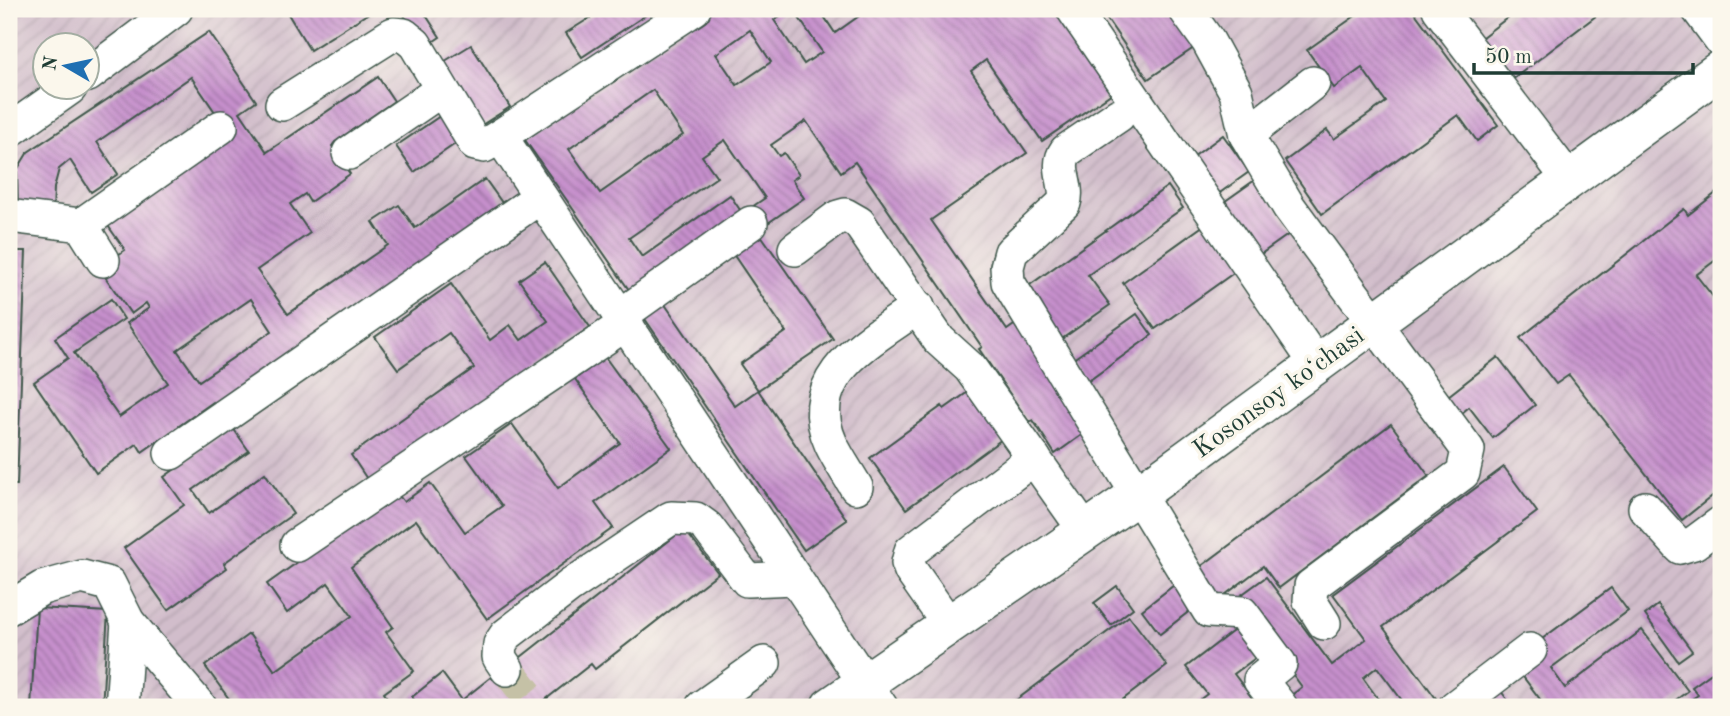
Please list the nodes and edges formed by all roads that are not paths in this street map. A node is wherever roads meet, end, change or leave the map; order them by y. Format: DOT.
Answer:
graph roads {
  1 [pos="176,9"];
  2 [pos="694,9"];
  3 [pos="1073,9"];
  4 [pos="1185,9"];
  5 [pos="1439,9"];
  6 [pos="1698,9"];
  7 [pos="1721,40"];
  8 [pos="102,64"];
  9 [pos="1721,69"];
  10 [pos="1313,83"];
  11 [pos="441,90"];
  12 [pos="50,102"];
  13 [pos="282,104"];
  14 [pos="1119,115"];
  15 [pos="221,127"];
  16 [pos="9,131"];
  17 [pos="1246,135"];
  18 [pos="500,136"];
  19 [pos="349,153"];
  20 [pos="1570,181"];
  21 [pos="540,197"];
  22 [pos="9,216"];
  23 [pos="751,223"];
  24 [pos="80,225"];
  25 [pos="795,249"];
  26 [pos="103,260"];
  27 [pos="918,307"];
  28 [pos="624,319"];
  29 [pos="1376,323"];
  30 [pos="1317,365"];
  31 [pos="171,453"];
  32 [pos="1034,458"];
  33 [pos="856,487"];
  34 [pos="1139,495"];
  35 [pos="1645,509"];
  36 [pos="1721,523"];
  37 [pos="1086,532"];
  38 [pos="297,545"];
  39 [pos="795,578"];
  40 [pos="9,608"];
  41 [pos="128,622"];
  42 [pos="1324,623"];
  43 [pos="949,625"];
  44 [pos="1530,650"];
  45 [pos="764,663"];
  46 [pos="507,669"];
  47 [pos="873,695"];
  48 [pos="122,707"];
  49 [pos="200,707"];
  50 [pos="702,707"];
  51 [pos="830,707"];
  52 [pos="1281,707"];
  53 [pos="1455,707"];
  1 -- 8 [label="street"];
  2 -- 18 [label="street"];
  3 -- 30 [label="street"];
  4 -- 17 [label="street"];
  5 -- 20 [label="street"];
  6 -- 7 [label="street"];
  9 -- 20 [label="main road, Kosonsoy koʻchasi"];
  10 -- 17 [label="street"];
  11 -- 13 [label="street"];
  11 -- 18 [label="street"];
  11 -- 19 [label="street"];
  12 -- 16 [label="street"];
  14 -- 34 [label="street"];
  15 -- 24 [label="street"];
  17 -- 29 [label="street"];
  18 -- 21 [label="street"];
  20 -- 29 [label="main road, Kosonsoy koʻchasi"];
  21 -- 28 [label="street"];
  21 -- 31 [label="street"];
  22 -- 24 [label="street"];
  23 -- 28 [label="street"];
  24 -- 26 [label="street"];
  25 -- 27 [label="street"];
  27 -- 32 [label="street"];
  27 -- 33 [label="street"];
  28 -- 38 [label="street"];
  28 -- 39 [label="street"];
  29 -- 30 [label="main road, Kosonsoy koʻchasi"];
  29 -- 42 [label="street"];
  30 -- 34 [label="main road, Kosonsoy koʻchasi"];
  32 -- 37 [label="street"];
  32 -- 43 [label="street"];
  34 -- 37 [label="main road, Kosonsoy koʻchasi"];
  34 -- 52 [label="street"];
  35 -- 36 [label="street"];
  37 -- 43 [label="main road, Kosonsoy koʻchasi"];
  39 -- 46 [label="street"];
  39 -- 47 [label="street"];
  40 -- 41 [label="street"];
  41 -- 48 [label="street"];
  41 -- 49 [label="street"];
  43 -- 47 [label="main road, Kosonsoy koʻchasi"];
  44 -- 53 [label="street"];
  45 -- 50 [label="street"];
  47 -- 51 [label="main road, Kosonsoy koʻchasi"];
}
